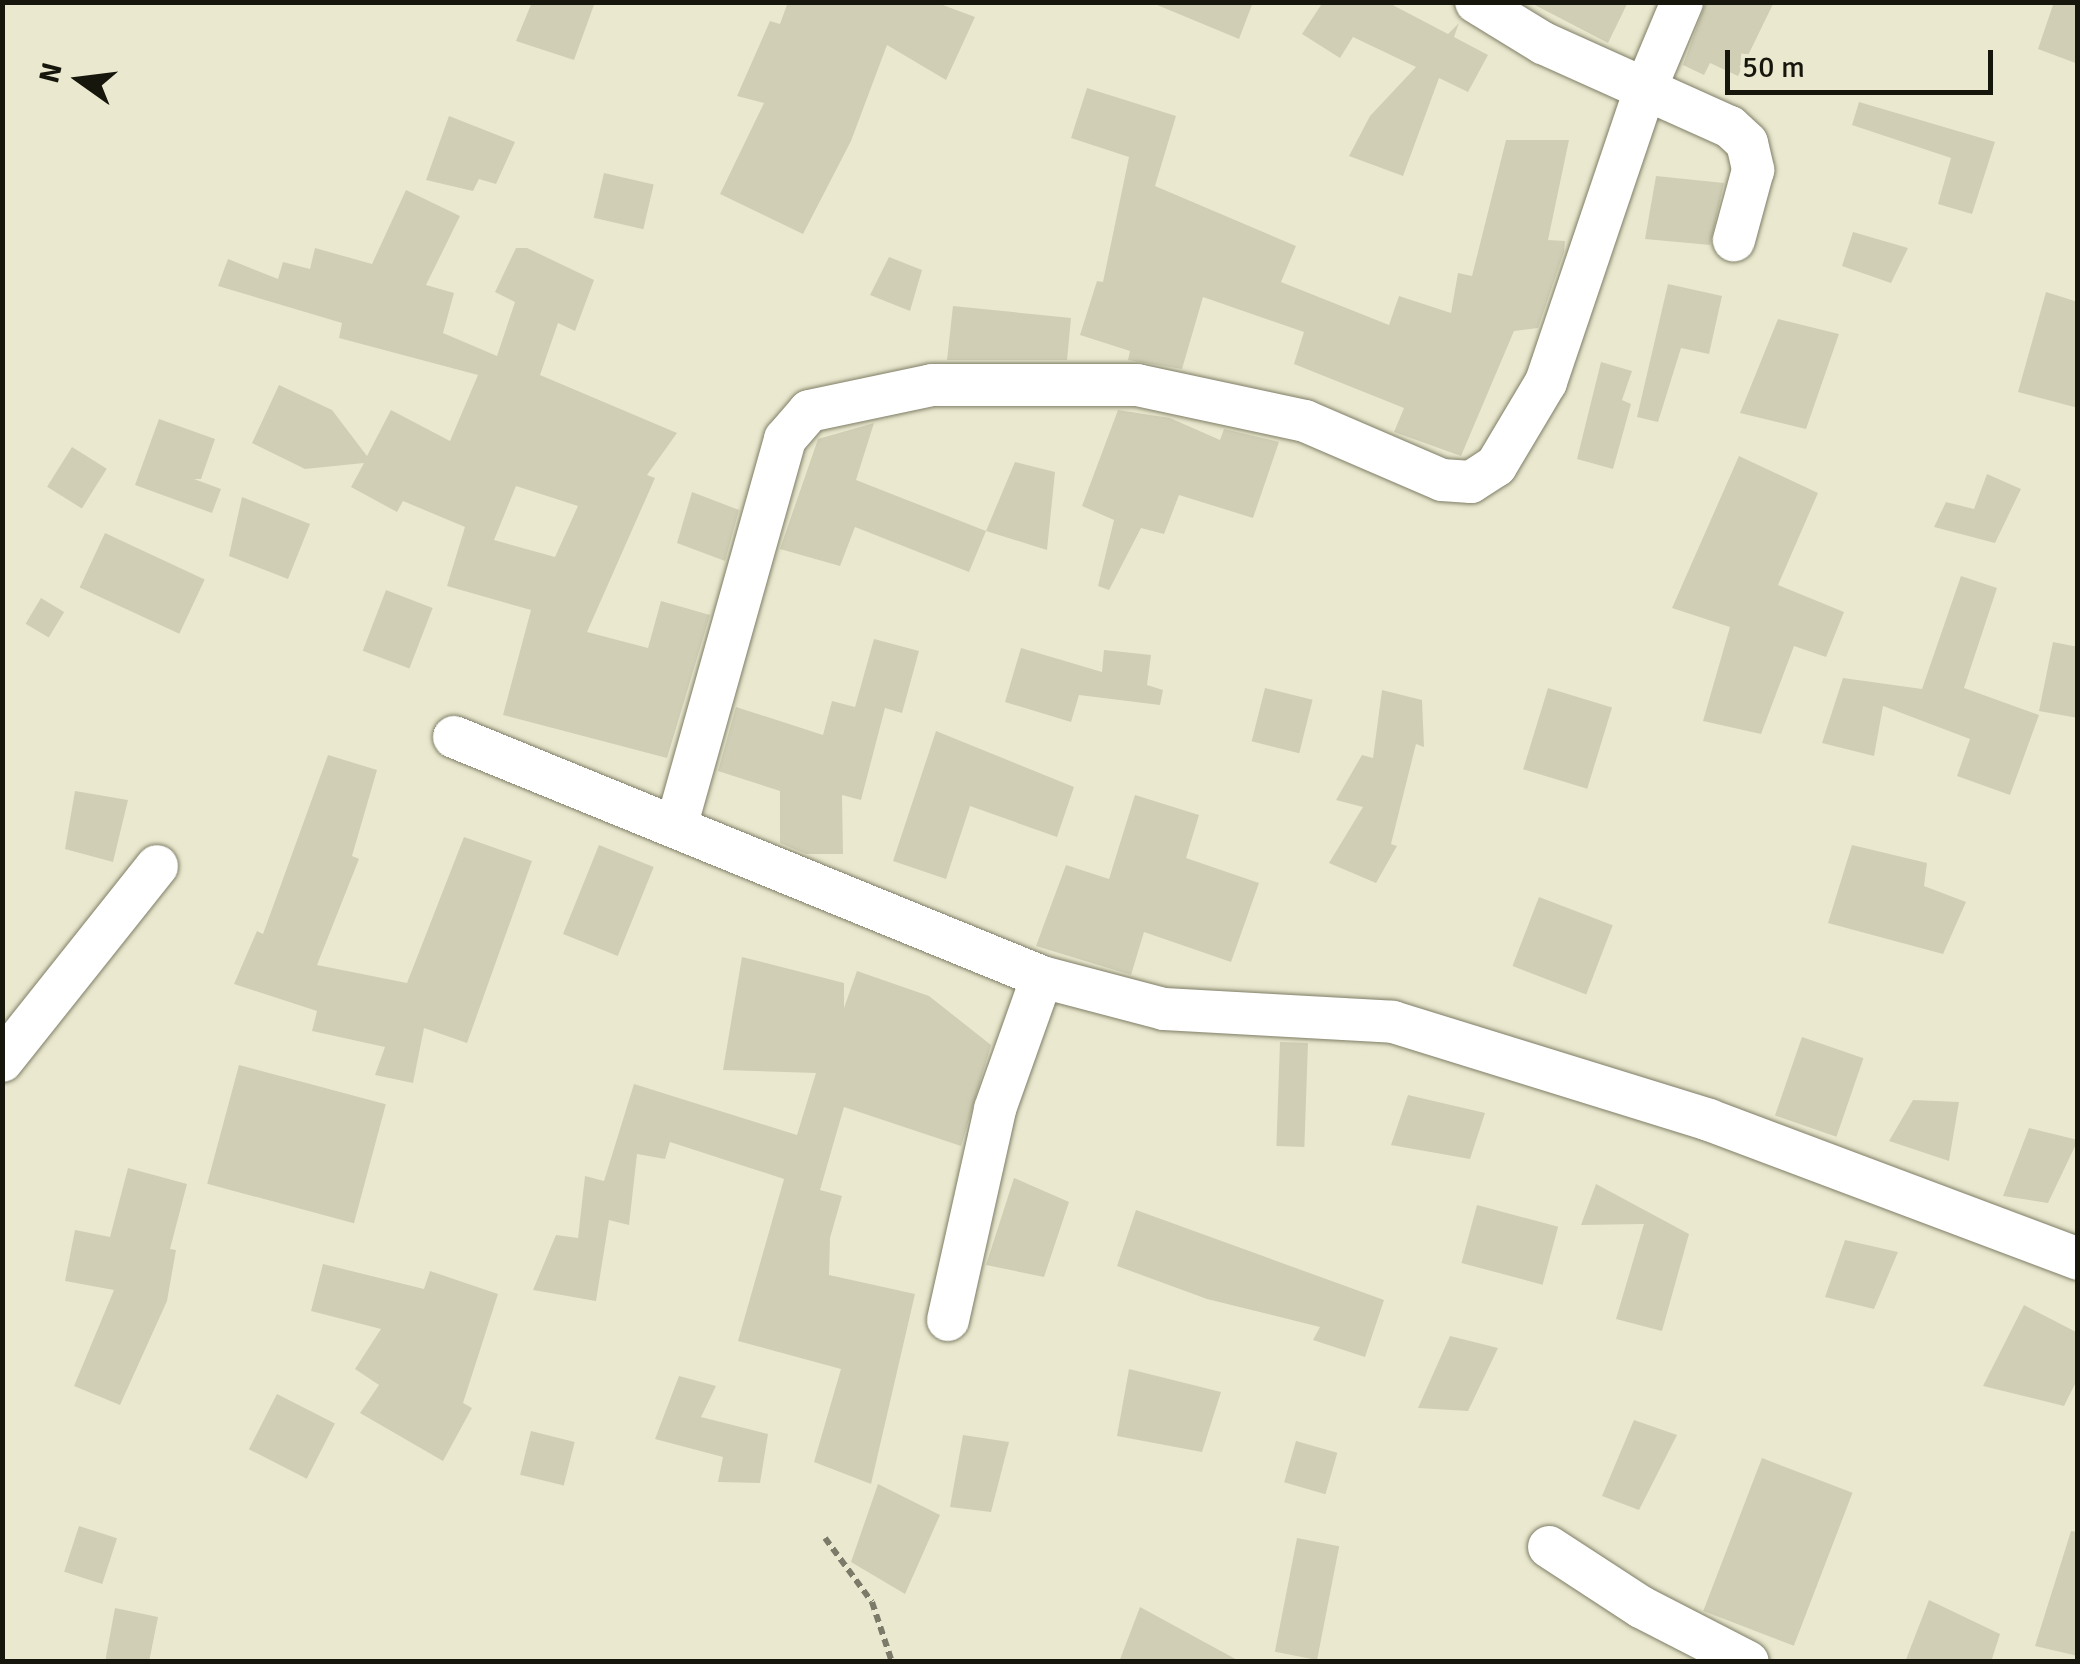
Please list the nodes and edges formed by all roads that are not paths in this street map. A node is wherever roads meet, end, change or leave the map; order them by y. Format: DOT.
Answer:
graph roads {
  1 [pos="1476,2"];
  2 [pos="1682,2"];
  3 [pos="1644,90"];
  4 [pos="1734,240"];
  5 [pos="454,737"];
  6 [pos="676,827"];
  7 [pos="157,866"];
  8 [pos="1042,976"];
  9 [pos="2,1061"];
  10 [pos="2078,1259"];
  11 [pos="948,1320"];
  12 [pos="1548,1546"];
  13 [pos="1748,1662"];
  1 -- 3 [label="street"];
  2 -- 3 [label="street"];
  3 -- 4 [label="street"];
  3 -- 6 [label="street"];
  5 -- 6 [label="street"];
  6 -- 8 [label="street"];
  7 -- 9 [label="street"];
  8 -- 10 [label="street"];
  8 -- 11 [label="street"];
  12 -- 13 [label="street"];
}
